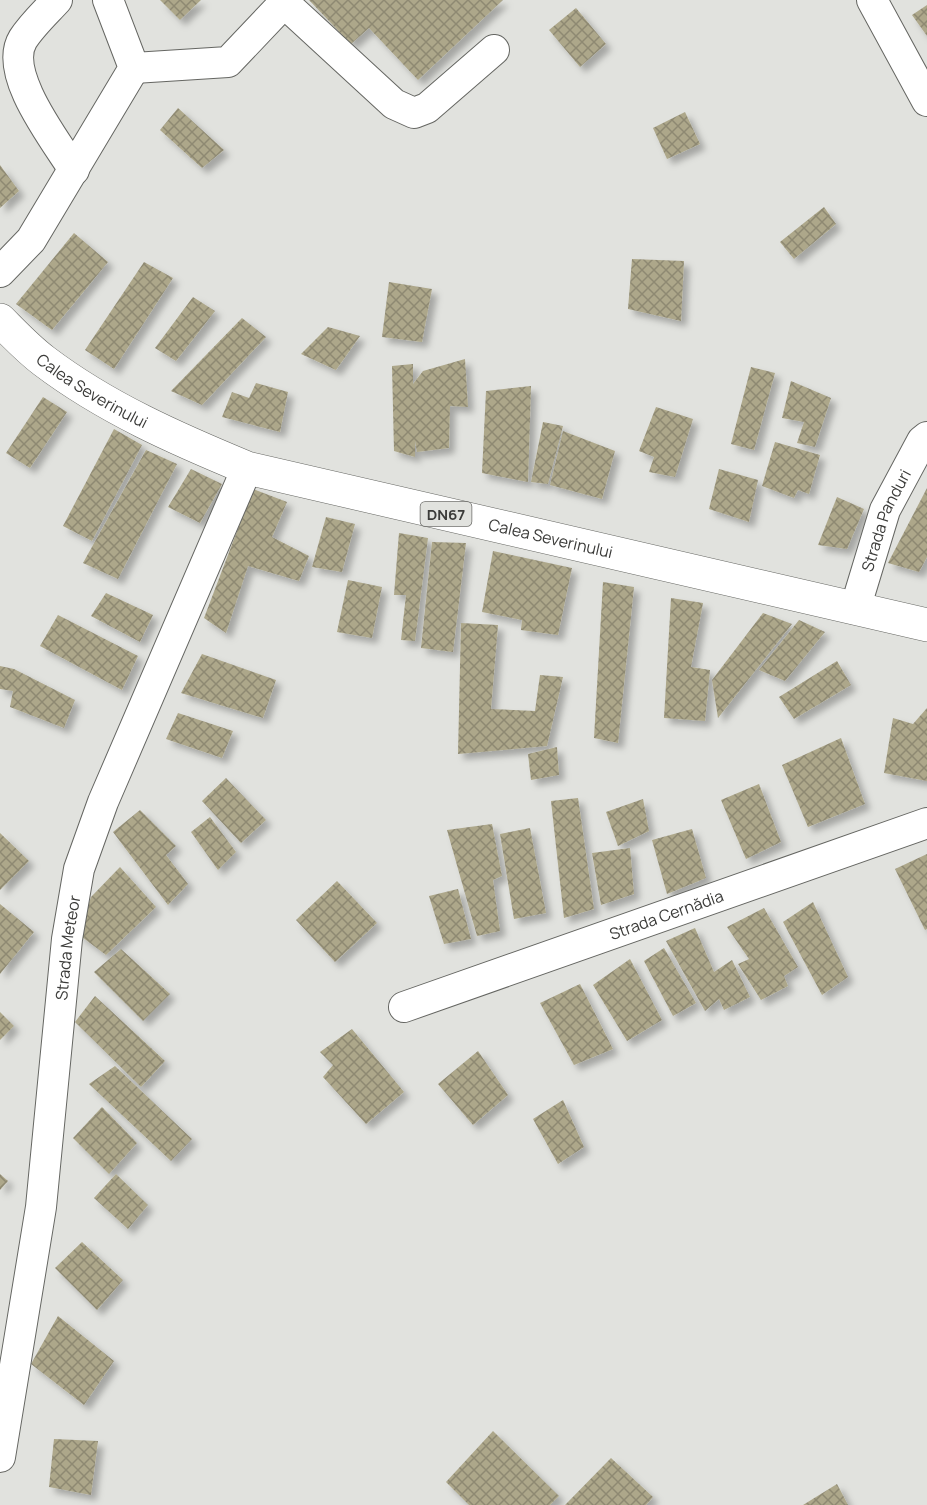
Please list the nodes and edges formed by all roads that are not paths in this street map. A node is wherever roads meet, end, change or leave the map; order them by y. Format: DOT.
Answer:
graph roads {
  1 [pos="57,0"];
  2 [pos="108,0"];
  3 [pos="872,0"];
  4 [pos="282,2"];
  5 [pos="494,50"];
  6 [pos="134,68"];
  7 [pos="927,101"];
  8 [pos="74,170"];
  9 [pos="0,273"];
  10 [pos="0,320"];
  11 [pos="927,437"];
  12 [pos="247,468"];
  13 [pos="855,609"];
  14 [pos="927,625"];
  15 [pos="927,823"];
  16 [pos="404,1007"];
  17 [pos="0,1457"];
  1 -- 8 [label="street"];
  2 -- 6 [label="street"];
  3 -- 7 [label="street"];
  4 -- 5 [label="street"];
  4 -- 6 [label="street"];
  6 -- 8 [label="street"];
  8 -- 9 [label="street"];
  10 -- 12 [label="main road, Calea Severinului / DN67"];
  11 -- 13 [label="street, Strada Panduri"];
  12 -- 13 [label="main road, Calea Severinului / DN67"];
  12 -- 17 [label="street, Strada Meteor"];
  13 -- 14 [label="main road, Calea Severinului / DN67"];
  15 -- 16 [label="street, Strada Cernădia"];
}
